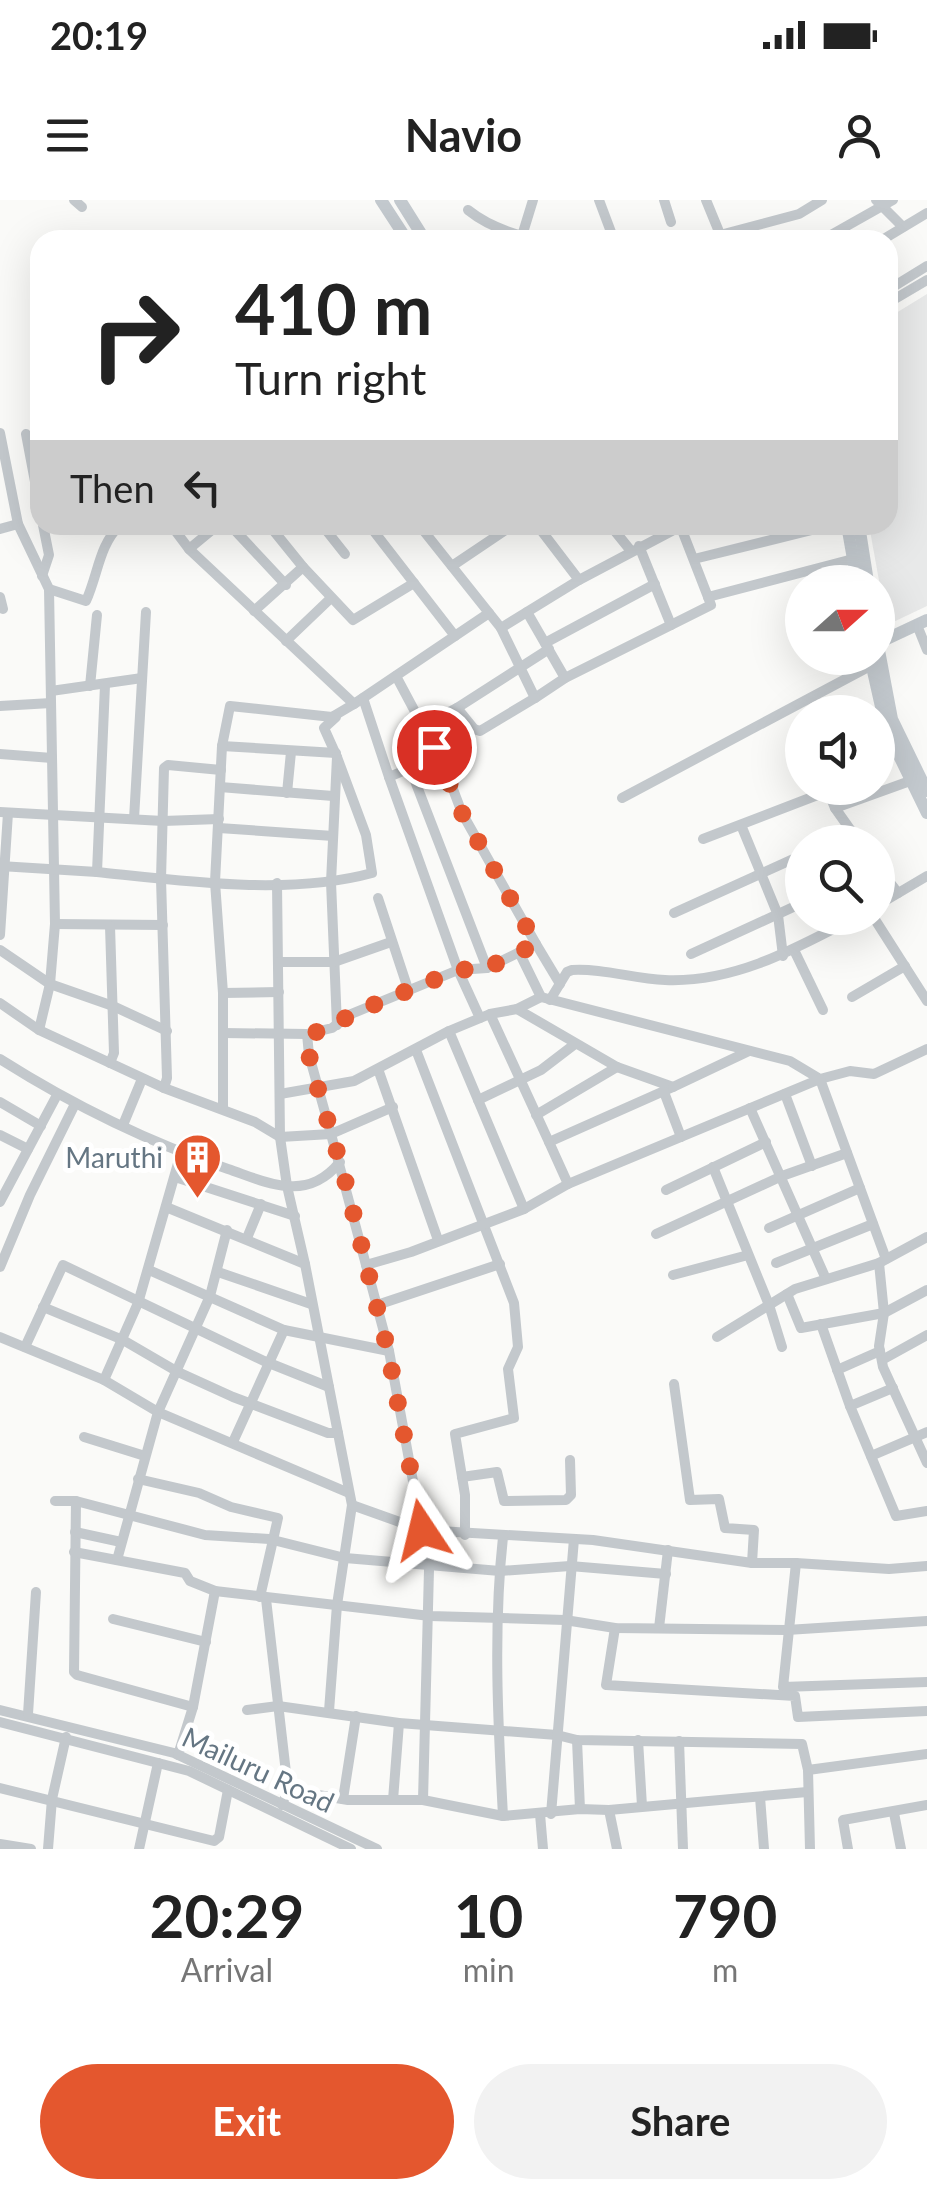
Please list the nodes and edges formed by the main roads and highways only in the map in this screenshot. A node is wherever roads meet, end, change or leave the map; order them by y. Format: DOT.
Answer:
graph roads {
  1 [pos="381,200"];
  2 [pos="400,200"];
  3 [pos="400,230"];
  4 [pos="419,230"];
  5 [pos="848,535"];
  6 [pos="860,535"];
  7 [pos="853,565"];
  8 [pos="865,565"];
  9 [pos="922,622"];
  10 [pos="895,636"];
  11 [pos="874,675"];
  12 [pos="884,675"];
  13 [pos="927,791"];
  14 [pos="927,813"];
  1 -- 3 [label="main road"];
  2 -- 4 [label="main road"];
  5 -- 7 [label="main road"];
  6 -- 8 [label="main road"];
  9 -- 10 [label="main road"];
  11 -- 14 [label="main road"];
  12 -- 13 [label="main road"];
}
